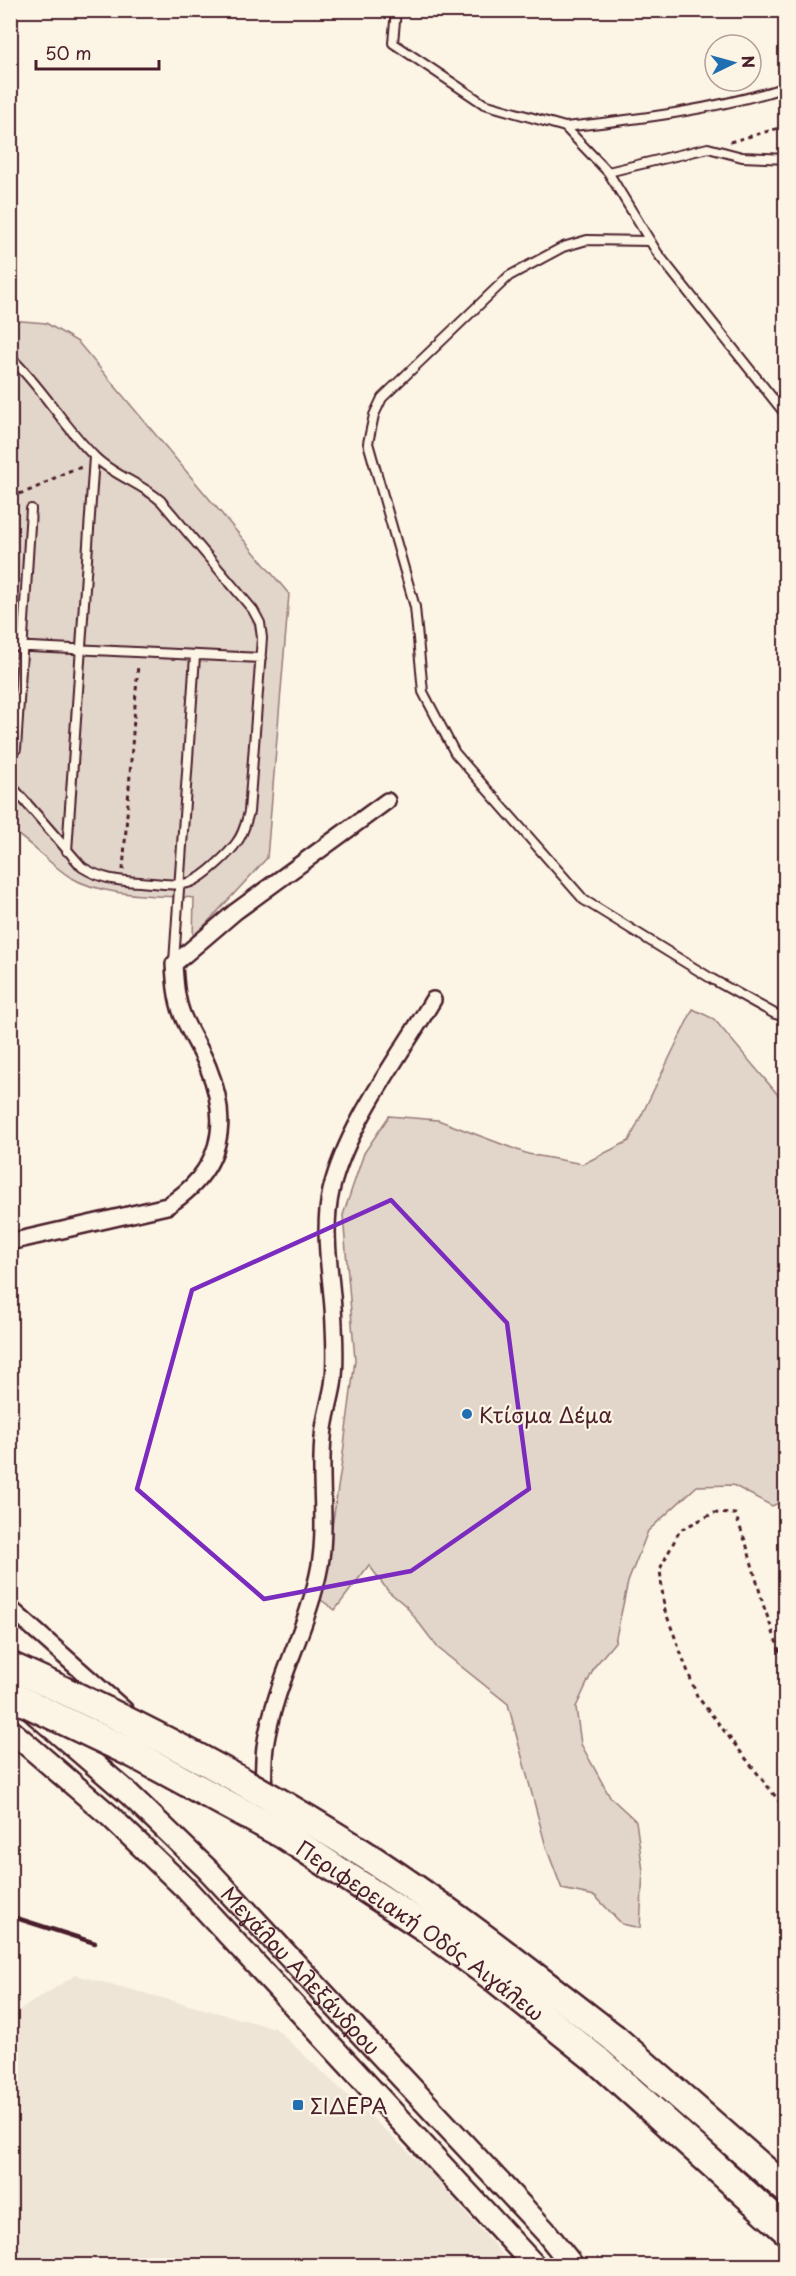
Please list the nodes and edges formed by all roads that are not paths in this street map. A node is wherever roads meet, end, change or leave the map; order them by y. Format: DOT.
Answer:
graph roads {
  1 [pos="396,10"];
  2 [pos="786,87"];
  3 [pos="565,127"];
  4 [pos="786,159"];
  5 [pos="608,172"];
  6 [pos="650,240"];
  7 [pos="10,357"];
  8 [pos="786,415"];
  9 [pos="94,457"];
  10 [pos="31,509"];
  11 [pos="10,646"];
  12 [pos="22,646"];
  13 [pos="81,650"];
  14 [pos="195,656"];
  15 [pos="261,658"];
  16 [pos="16,749"];
  17 [pos="10,784"];
  18 [pos="387,801"];
  19 [pos="67,851"];
  20 [pos="179,884"];
  21 [pos="174,964"];
  22 [pos="433,1000"];
  23 [pos="786,1017"];
  24 [pos="10,1242"];
  25 [pos="10,1608"];
  26 [pos="10,1666"];
  27 [pos="10,1693"];
  28 [pos="10,1730"];
  29 [pos="786,2189"];
  30 [pos="786,2230"];
  31 [pos="535,2265"];
  32 [pos="573,2265"];
  1 -- 3 [label="lane"];
  2 -- 3 [label="lane"];
  3 -- 5 [label="lane"];
  4 -- 5 [label="lane"];
  5 -- 6 [label="lane"];
  6 -- 8 [label="lane"];
  6 -- 23 [label="lane"];
  7 -- 9 [label="lane"];
  9 -- 13 [label="lane"];
  9 -- 15 [label="lane"];
  10 -- 12 [label="lane"];
  11 -- 12 [label="lane"];
  12 -- 13 [label="lane"];
  12 -- 16 [label="lane"];
  13 -- 14 [label="lane"];
  13 -- 19 [label="lane"];
  14 -- 15 [label="lane"];
  14 -- 20 [label="lane"];
  15 -- 20 [label="lane"];
  17 -- 19 [label="lane"];
  18 -- 21 [label="street"];
  19 -- 20 [label="lane"];
  20 -- 21 [label="lane"];
  21 -- 24 [label="street"];
  22 -- 25 [label="street"];
  26 -- 29 [label="highway, Περιφερειακή Οδός Αιγάλεω, bridge"];
  27 -- 30 [label="highway, Περιφερειακή Οδός Αιγάλεω, bridge"];
  27 -- 32 [label="main road, Μεγάλου Αλεξάνδρου"];
  28 -- 31 [label="main road, Μεγάλου Αλεξάνδρου"];
}
